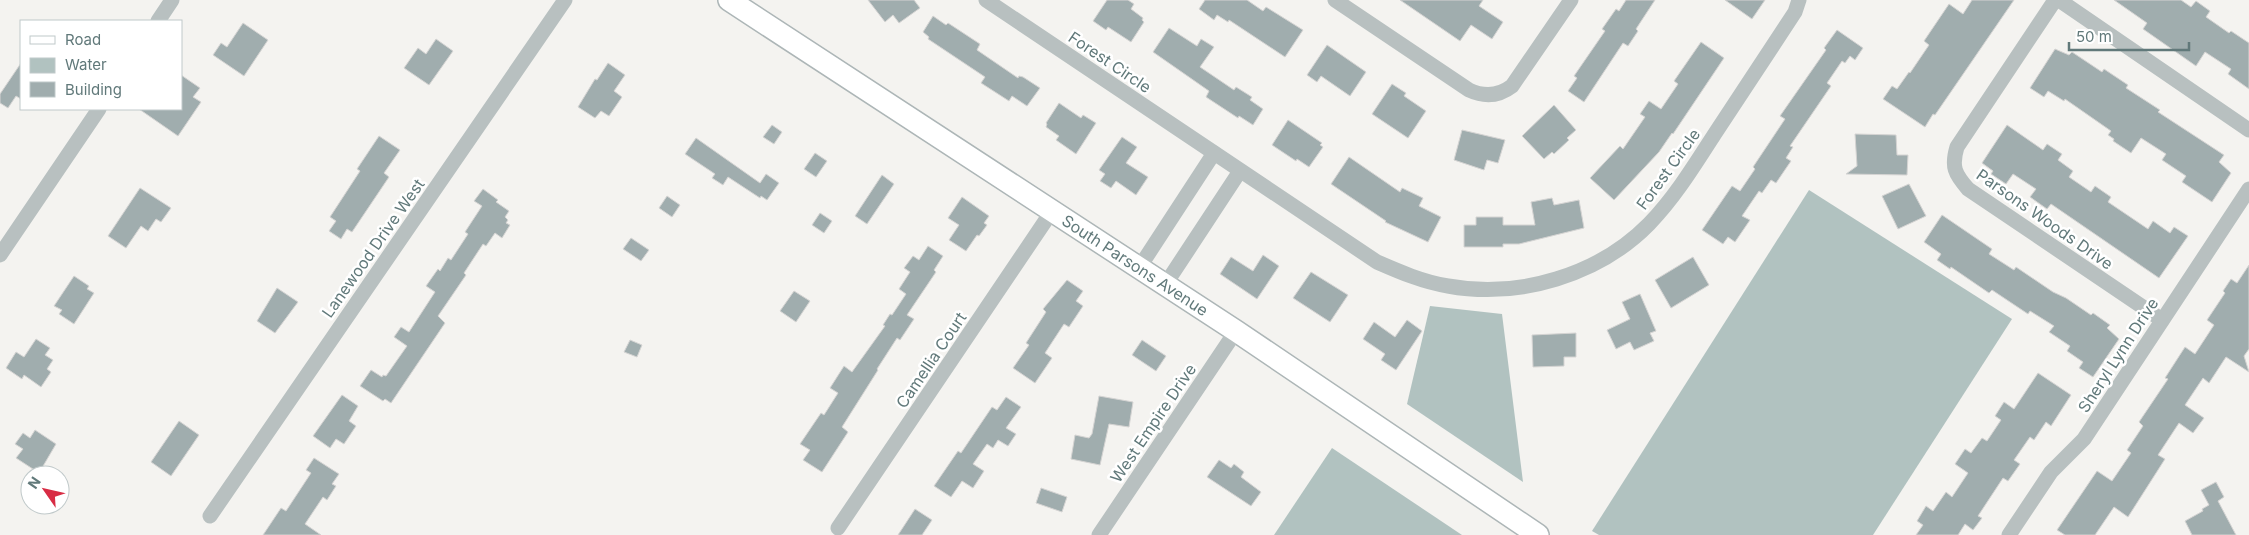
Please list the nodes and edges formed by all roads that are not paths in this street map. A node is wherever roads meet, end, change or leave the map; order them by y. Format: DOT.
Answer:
graph roads {
  1 [pos="172,0"];
  2 [pos="565,0"];
  3 [pos="729,0"];
  4 [pos="986,0"];
  5 [pos="1335,0"];
  6 [pos="1571,0"];
  7 [pos="1799,0"];
  8 [pos="2057,0"];
  9 [pos="159,20"];
  10 [pos="98,110"];
  11 [pos="2249,130"];
  12 [pos="1214,153"];
  13 [pos="1240,171"];
  14 [pos="2249,189"];
  15 [pos="1052,211"];
  16 [pos="0,255"];
  17 [pos="1139,268"];
  18 [pos="1166,285"];
  19 [pos="2162,320"];
  20 [pos="1236,332"];
  21 [pos="210,516"];
  22 [pos="838,528"];
  23 [pos="1099,535"];
  24 [pos="1538,535"];
  25 [pos="2009,535"];
  1 -- 9 [label="street"];
  2 -- 21 [label="street, Lanewood Drive West"];
  3 -- 15 [label="main road, South Parsons Avenue"];
  4 -- 12 [label="street, Forest Circle"];
  5 -- 6 [label="street"];
  7 -- 13 [label="street, Forest Circle"];
  8 -- 11 [label="street"];
  8 -- 19 [label="street, Parsons Woods Drive"];
  10 -- 16 [label="street"];
  12 -- 13 [label="street, Forest Circle"];
  12 -- 17 [label="street"];
  13 -- 18 [label="street"];
  14 -- 19 [label="street, Sheryl Lynn Drive"];
  15 -- 17 [label="main road, South Parsons Avenue"];
  15 -- 22 [label="street, Camellia Court"];
  17 -- 18 [label="main road, South Parsons Avenue"];
  18 -- 20 [label="main road, South Parsons Avenue"];
  19 -- 25 [label="street, Sheryl Lynn Drive"];
  20 -- 23 [label="street, West Empire Drive"];
  20 -- 24 [label="main road, South Parsons Avenue"];
}
